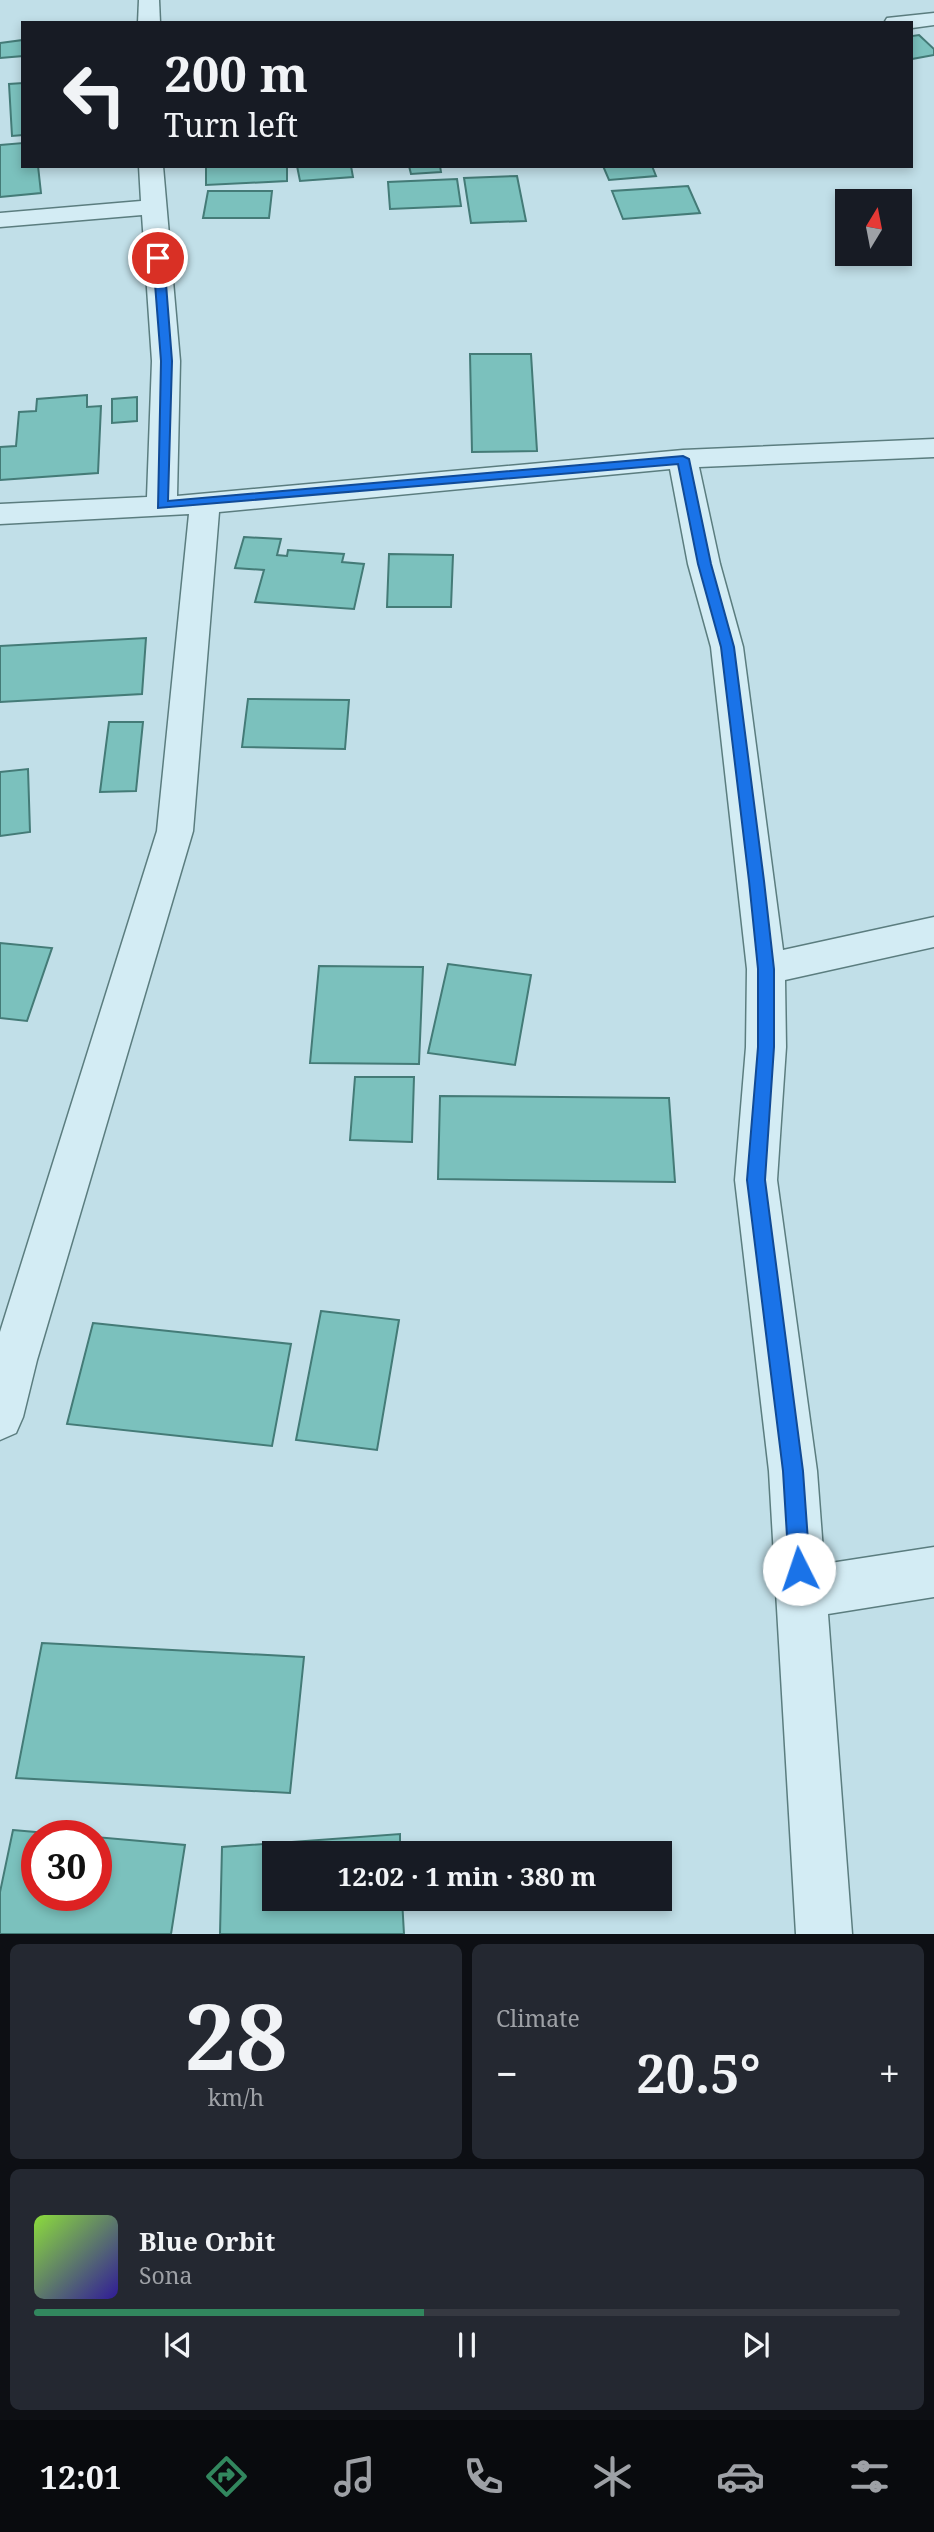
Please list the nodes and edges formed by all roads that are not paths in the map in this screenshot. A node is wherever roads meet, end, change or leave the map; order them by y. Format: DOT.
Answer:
graph roads {
  1 [pos="149,0"];
  2 [pos="934,19"];
  3 [pos="149,21"];
  4 [pos="913,21"];
  5 [pos="151,168"];
  6 [pos="154,206"];
  7 [pos="0,220"];
  8 [pos="934,448"];
  9 [pos="683,459"];
  10 [pos="205,503"];
  11 [pos="162,505"];
  12 [pos="0,514"];
  13 [pos="934,932"];
  14 [pos="766,969"];
  15 [pos="7,1359"];
  16 [pos="0,1417"];
  17 [pos="934,1572"];
  18 [pos="801,1593"];
  19 [pos="824,1934"];
  1 -- 3 [label="street"];
  2 -- 4 [label="street"];
  5 -- 6 [label="street"];
  6 -- 7 [label="street"];
  6 -- 11 [label="street"];
  8 -- 9 [label="street"];
  9 -- 10 [label="street"];
  9 -- 14 [label="street"];
  10 -- 11 [label="street"];
  10 -- 15 [label="street"];
  11 -- 12 [label="street"];
  13 -- 14 [label="street"];
  14 -- 18 [label="street"];
  15 -- 16 [label="street"];
  17 -- 18 [label="street"];
  18 -- 19 [label="street"];
}
